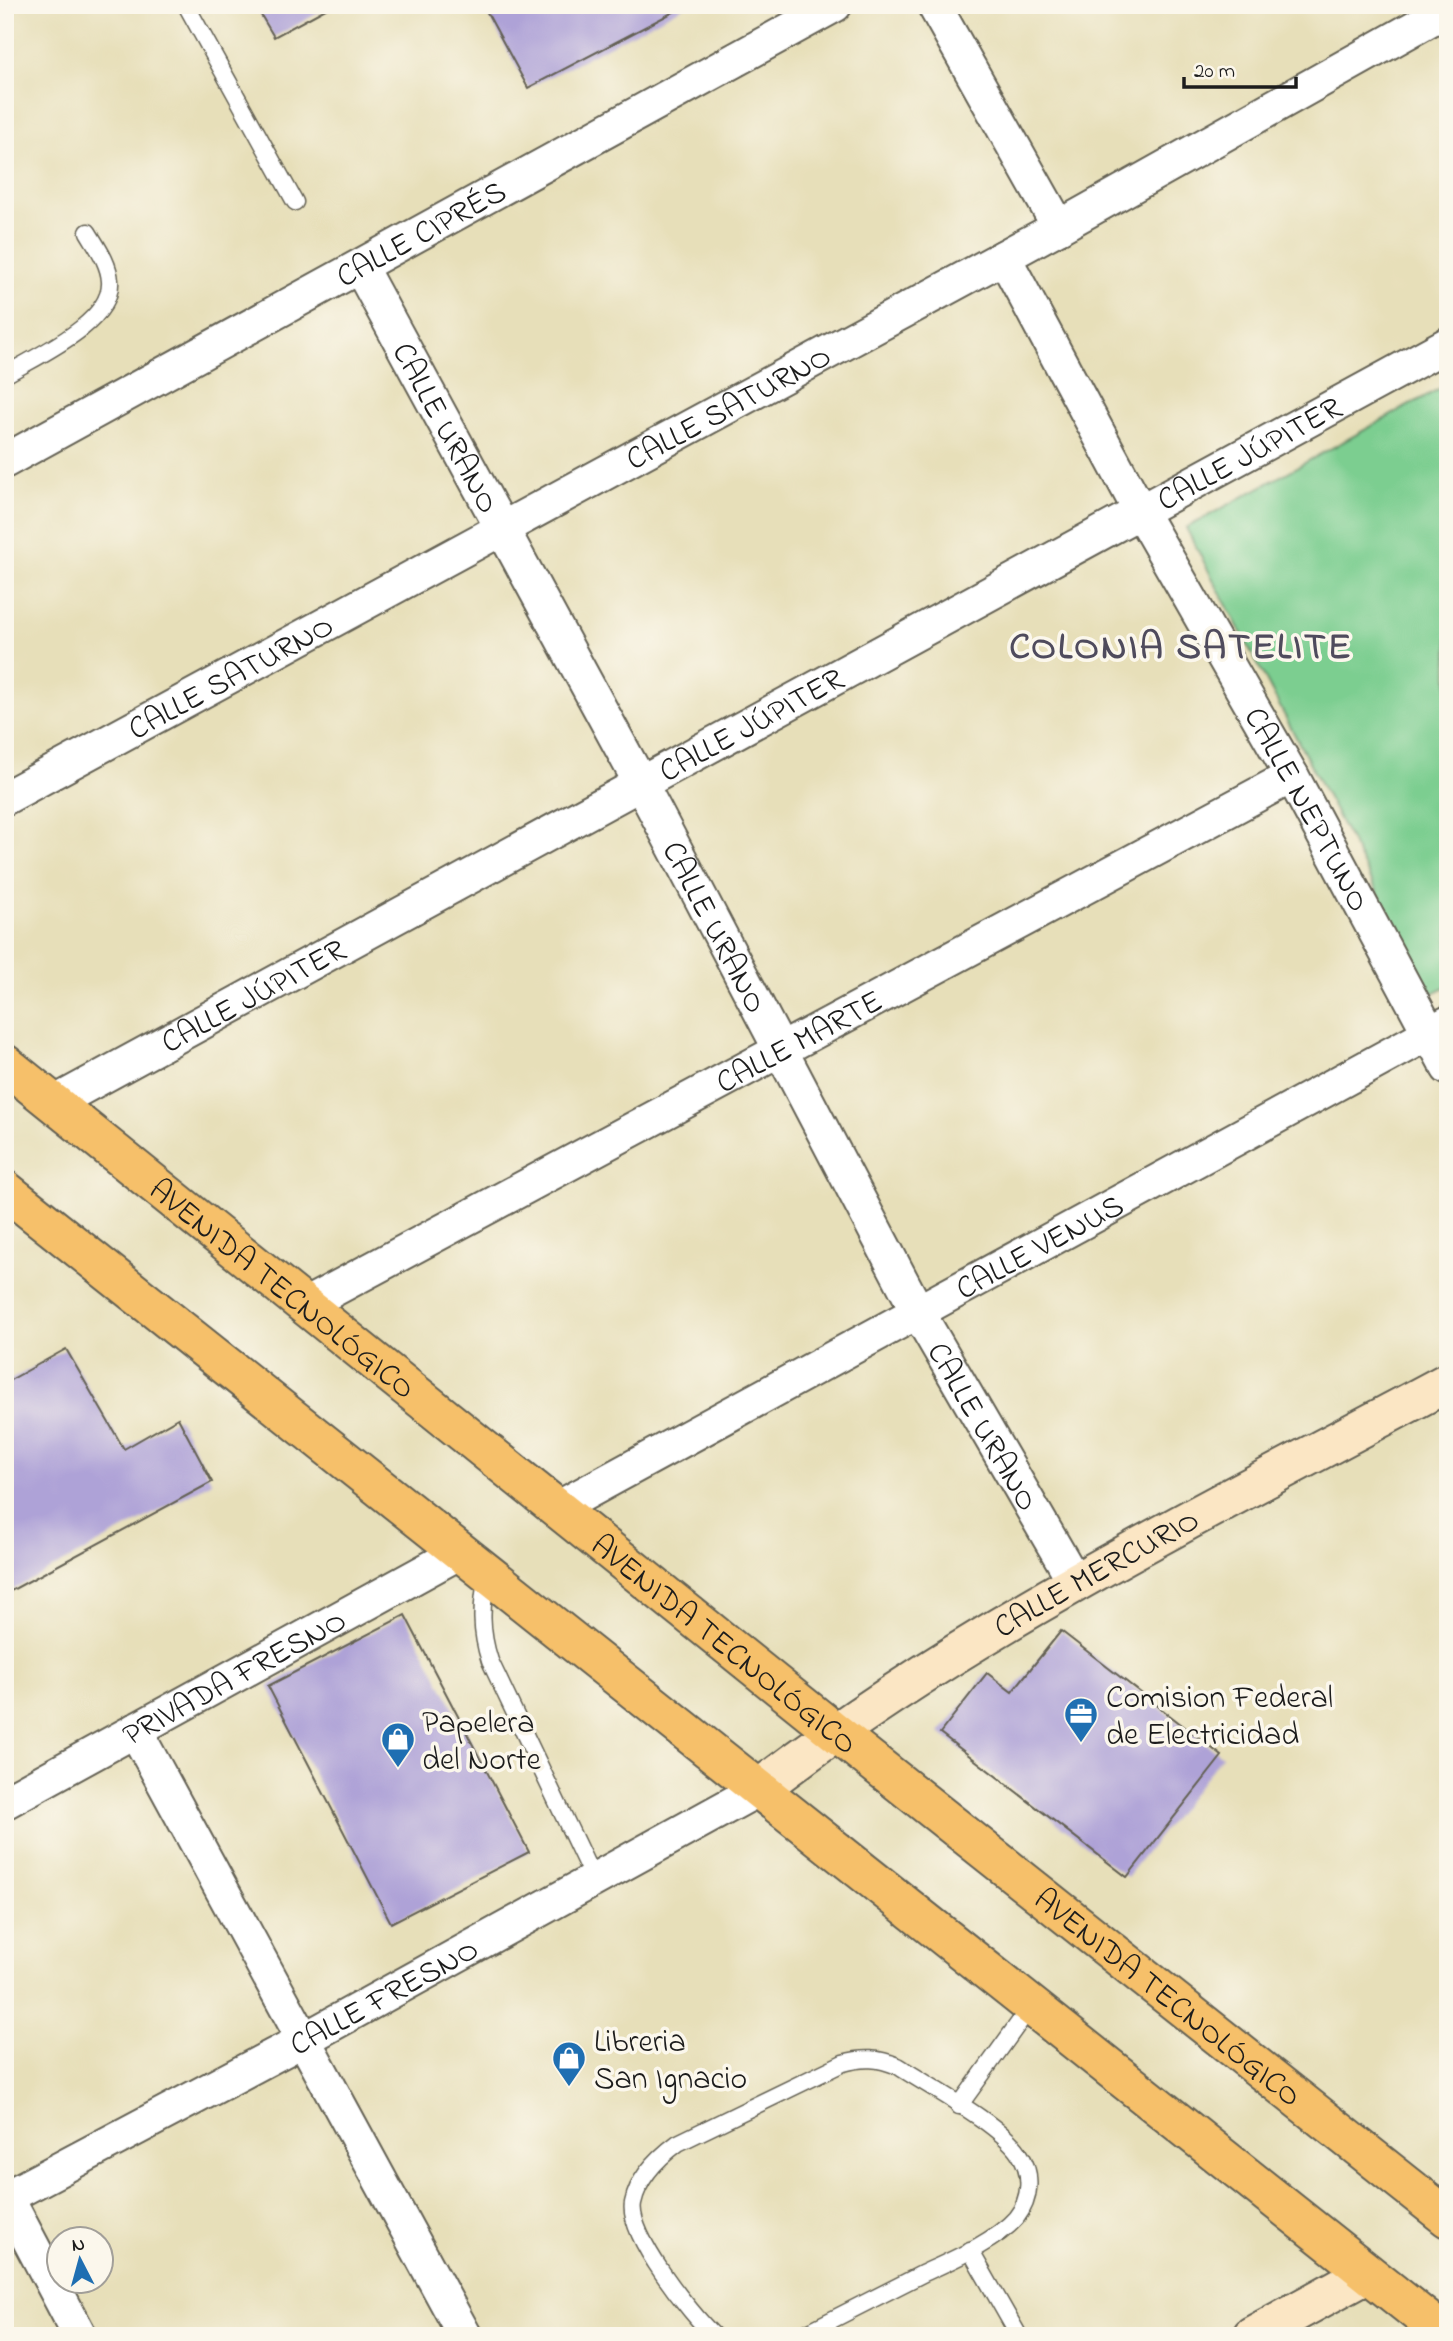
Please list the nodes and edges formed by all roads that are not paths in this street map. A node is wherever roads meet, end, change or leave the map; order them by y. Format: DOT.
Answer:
graph roads {
  1 [pos="186,5"];
  2 [pos="835,5"];
  3 [pos="934,5"];
  4 [pos="1448,9"];
  5 [pos="295,202"];
  6 [pos="1059,227"];
  7 [pos="89,232"];
  8 [pos="1004,257"];
  9 [pos="361,269"];
  10 [pos="1448,344"];
  11 [pos="5,375"];
  12 [pos="5,461"];
  13 [pos="1140,511"];
  14 [pos="502,529"];
  15 [pos="1292,776"];
  16 [pos="640,784"];
  17 [pos="5,799"];
  18 [pos="1439,1028"];
  19 [pos="780,1050"];
  20 [pos="5,1064"];
  21 [pos="1448,1068"];
  22 [pos="54,1103"];
  23 [pos="9,1198"];
  24 [pos="305,1305"];
  25 [pos="919,1314"];
  26 [pos="1448,1382"];
  27 [pos="556,1509"];
  28 [pos="474,1563"];
  29 [pos="1075,1582"];
  30 [pos="135,1730"];
  31 [pos="834,1731"];
  32 [pos="759,1789"];
  33 [pos="5,1802"];
  34 [pos="594,1880"];
  35 [pos="1032,2005"];
  36 [pos="306,2039"];
  37 [pos="959,2106"];
  38 [pos="6,2198"];
  39 [pos="1448,2218"];
  40 [pos="970,2250"];
  41 [pos="1367,2273"];
  42 [pos="80,2336"];
  43 [pos="465,2336"];
  44 [pos="714,2336"];
  45 [pos="800,2336"];
  46 [pos="1019,2336"];
  47 [pos="1252,2336"];
  48 [pos="1447,2336"];
  1 -- 5 [label="lane"];
  2 -- 9 [label="street, CALLE CIPRÉS"];
  3 -- 6 [label="street"];
  4 -- 6 [label="street, CALLE SATURNO"];
  6 -- 8 [label="street, CALLE SATURNO"];
  7 -- 11 [label="lane"];
  8 -- 13 [label="street, CALLE NEPTUNO"];
  8 -- 14 [label="street, CALLE SATURNO"];
  9 -- 12 [label="street, CALLE CIPRÉS"];
  9 -- 14 [label="street, CALLE URANO"];
  10 -- 13 [label="street, CALLE JÚPITER"];
  13 -- 15 [label="street, CALLE NEPTUNO"];
  13 -- 16 [label="street, CALLE JÚPITER"];
  14 -- 16 [label="street, CALLE URANO"];
  14 -- 17 [label="street, CALLE SATURNO"];
  15 -- 18 [label="street, CALLE NEPTUNO"];
  15 -- 19 [label="street, CALLE MARTE"];
  16 -- 19 [label="street, CALLE URANO"];
  16 -- 22 [label="street, CALLE JÚPITER"];
  18 -- 21 [label="street, CALLE NEPTUNO"];
  18 -- 25 [label="street, CALLE VENUS"];
  19 -- 24 [label="street, CALLE MARTE"];
  19 -- 25 [label="street, CALLE URANO"];
  20 -- 22 [label="main road, AVENIDA TECNOLÓGICO"];
  22 -- 24 [label="main road, AVENIDA TECNOLÓGICO"];
  23 -- 28 [label="main road"];
  24 -- 27 [label="main road, AVENIDA TECNOLÓGICO"];
  25 -- 27 [label="street, CALLE VENUS"];
  25 -- 29 [label="street, CALLE URANO"];
  26 -- 29 [label="main road, CALLE MERCURIO"];
  27 -- 31 [label="main road, AVENIDA TECNOLÓGICO"];
  28 -- 30 [label="street, PRIVADA FRESNO"];
  28 -- 32 [label="main road"];
  28 -- 34 [label="lane"];
  29 -- 31 [label="main road, CALLE MERCURIO"];
  30 -- 33 [label="street, PRIVADA FRESNO"];
  30 -- 36 [label="street"];
  31 -- 32 [label="main road, CALLE MERCURIO"];
  31 -- 39 [label="main road, AVENIDA TECNOLÓGICO"];
  32 -- 34 [label="street, CALLE FRESNO"];
  32 -- 35 [label="main road"];
  34 -- 36 [label="street, CALLE FRESNO"];
  35 -- 37 [label="lane"];
  35 -- 41 [label="main road"];
  36 -- 38 [label="street, CALLE FRESNO"];
  36 -- 43 [label="street"];
  37 -- 40 [label="lane"];
  37 -- 44 [label="lane"];
  38 -- 42 [label="street"];
  40 -- 45 [label="lane"];
  40 -- 46 [label="lane"];
  41 -- 47 [label="main road"];
  41 -- 48 [label="main road"];
}
